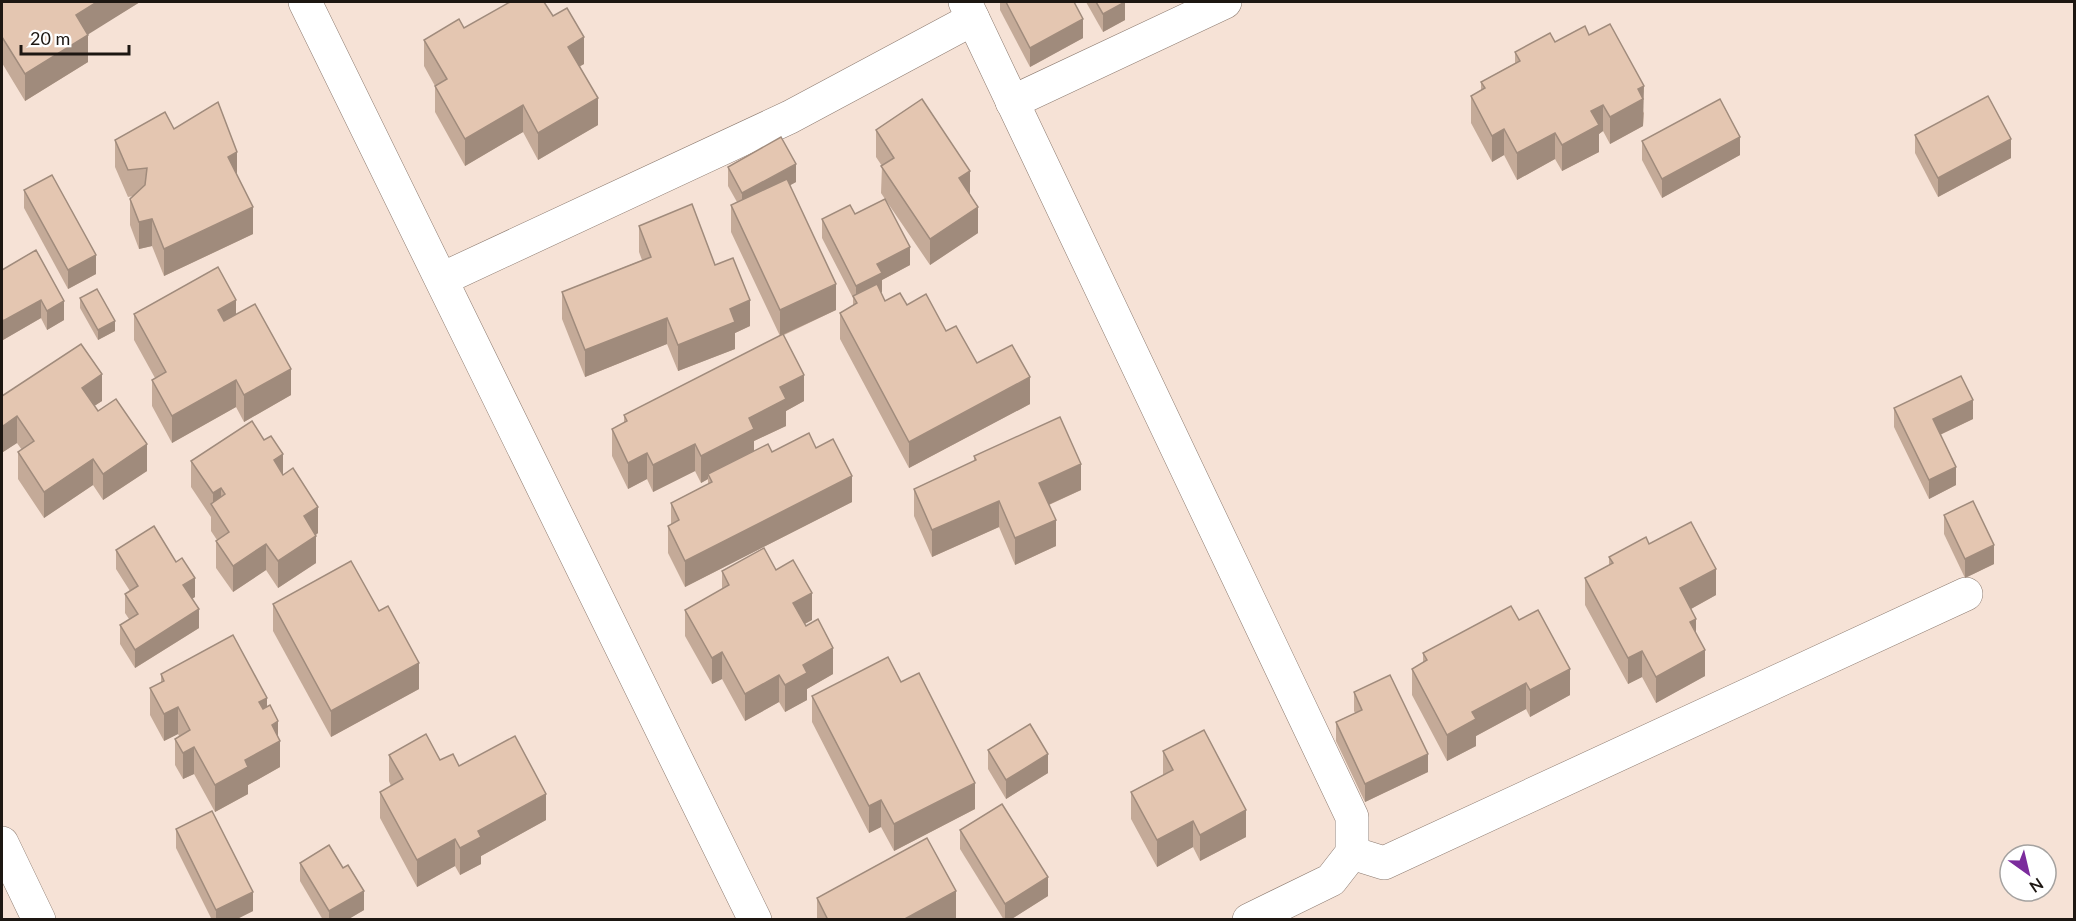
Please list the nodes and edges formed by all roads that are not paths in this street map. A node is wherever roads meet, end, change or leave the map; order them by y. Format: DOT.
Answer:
graph roads {
  1 [pos="305,2"];
  2 [pos="1225,2"];
  3 [pos="969,10"];
  4 [pos="1012,102"];
  5 [pos="442,279"];
  6 [pos="1966,594"];
  7 [pos="2,843"];
  8 [pos="1352,853"];
  9 [pos="39,920"];
  10 [pos="755,920"];
  11 [pos="1249,920"];
  1 -- 5 [label="street"];
  2 -- 4 [label="street"];
  3 -- 4 [label="street"];
  3 -- 5 [label="street"];
  4 -- 8 [label="street"];
  5 -- 10 [label="street"];
  6 -- 8 [label="street"];
  7 -- 9 [label="street"];
  8 -- 11 [label="street"];
}
